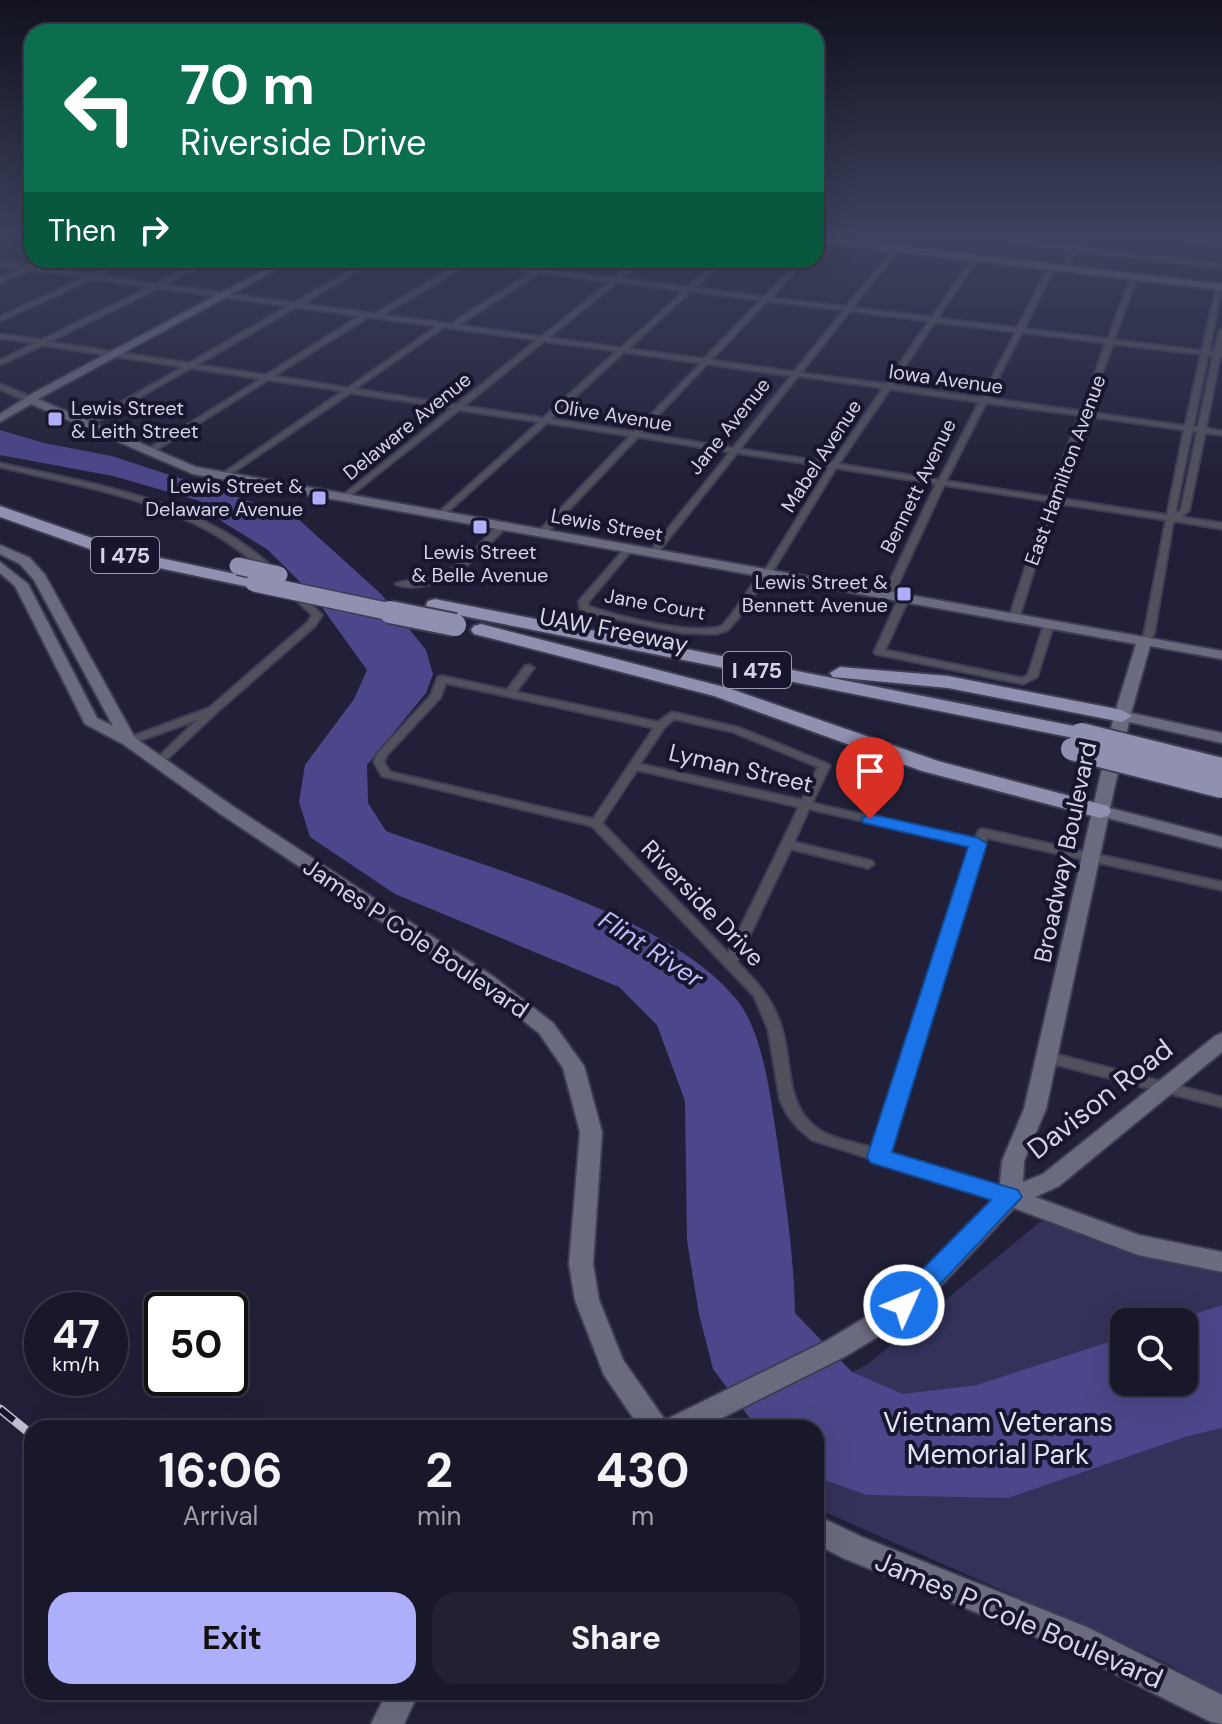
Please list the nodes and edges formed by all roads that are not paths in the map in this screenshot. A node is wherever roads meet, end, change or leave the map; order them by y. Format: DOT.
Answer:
graph roads {
  1 [pos="95,316"];
  2 [pos="185,316"];
  3 [pos="274,316"];
  4 [pos="364,316"];
  5 [pos="379,316"];
  6 [pos="467,316"];
  7 [pos="569,316"];
  8 [pos="658,316"];
  9 [pos="749,316"];
  10 [pos="842,316"];
  11 [pos="911,316"];
  12 [pos="935,316"];
  13 [pos="1026,316"];
  14 [pos="1120,316"];
  15 [pos="1213,316"];
  16 [pos="933,319"];
  17 [pos="442,326"];
  18 [pos="451,327"];
  19 [pos="1019,330"];
  20 [pos="1222,331"];
  21 [pos="0,336"];
  22 [pos="540,339"];
  23 [pos="43,342"];
  24 [pos="1111,342"];
  25 [pos="621,350"];
  26 [pos="1205,353"];
  27 [pos="116,354"];
  28 [pos="1220,355"];
  29 [pos="705,362"];
  30 [pos="0,363"];
  31 [pos="190,366"];
  32 [pos="794,374"];
  33 [pos="267,378"];
  34 [pos="0,386"];
  35 [pos="886,387"];
  36 [pos="348,390"];
  37 [pos="31,400"];
  38 [pos="983,401"];
  39 [pos="456,407"];
  40 [pos="1084,414"];
  41 [pos="0,419"];
  42 [pos="543,421"];
  43 [pos="87,425"];
  44 [pos="1188,429"];
  45 [pos="1202,431"];
  46 [pos="1222,433"];
  47 [pos="634,435"];
  48 [pos="732,450"];
  49 [pos="148,453"];
  50 [pos="0,465"];
  51 [pos="834,466"];
  52 [pos="1179,472"];
  53 [pos="1194,474"];
  54 [pos="225,476"];
  55 [pos="941,483"];
  56 [pos="0,496"];
  57 [pos="345,498"];
  58 [pos="1052,500"];
  59 [pos="0,511"];
  60 [pos="441,515"];
  61 [pos="1173,519"];
  62 [pos="502,526"];
  63 [pos="1222,526"];
  64 [pos="542,533"];
  65 [pos="0,549"];
  66 [pos="629,549"];
  67 [pos="653,553"];
  68 [pos="0,566"];
  69 [pos="765,573"];
  70 [pos="400,584"];
  71 [pos="888,595"];
  72 [pos="904,598"];
  73 [pos="1014,618"];
  74 [pos="1049,624"];
  75 [pos="479,629"];
  76 [pos="721,631"];
  77 [pos="1144,641"];
  78 [pos="670,652"];
  79 [pos="1222,655"];
  80 [pos="529,668"];
  81 [pos="509,694"];
  82 [pos="213,710"];
  83 [pos="1122,716"];
  84 [pos="660,726"];
  85 [pos="1222,738"];
  86 [pos="129,741"];
  87 [pos="1076,741"];
  88 [pos="158,762"];
  89 [pos="635,766"];
  90 [pos="1222,769"];
  91 [pos="1222,787"];
  92 [pos="805,804"];
  93 [pos="1100,811"];
  94 [pos="596,823"];
  95 [pos="981,838"];
  96 [pos="1222,843"];
  97 [pos="787,844"];
  98 [pos="1090,858"];
  99 [pos="868,864"];
  100 [pos="1222,886"];
  101 [pos="730,963"];
  102 [pos="1222,1041"];
  103 [pos="1047,1057"];
  104 [pos="1164,1089"];
  105 [pos="1222,1102"];
  106 [pos="879,1157"];
  107 [pos="1010,1197"];
  108 [pos="1222,1262"];
  109 [pos="649,1420"];
  110 [pos="691,1420"];
  111 [pos="824,1533"];
  112 [pos="400,1700"];
  113 [pos="1222,1711"];
  114 [pos="387,1724"];
  1 -- 23 [label="street"];
  2 -- 27 [label="street"];
  3 -- 31 [label="street"];
  4 -- 33 [label="street"];
  5 -- 17 [label="street, Iowa Avenue"];
  6 -- 18 [label="street"];
  7 -- 22 [label="street, Delaware Avenue"];
  8 -- 25 [label="street"];
  9 -- 29 [label="street"];
  10 -- 32 [label="street, Jane Avenue"];
  11 -- 16 [label="street"];
  12 -- 16 [label="street, Mabel Avenue"];
  13 -- 19 [label="street, Bennett Avenue"];
  14 -- 24 [label="street, East Hamilton Avenue"];
  15 -- 26 [label="street, Broadway Boulevard"];
  16 -- 19 [label="street"];
  16 -- 35 [label="street, Mabel Avenue"];
  17 -- 18 [label="street, Iowa Avenue"];
  17 -- 36 [label="street"];
  18 -- 22 [label="street, Iowa Avenue"];
  19 -- 24 [label="street"];
  19 -- 38 [label="street, Bennett Avenue"];
  20 -- 28 [label="street, Broadway Boulevard"];
  21 -- 23 [label="street, Olive Avenue"];
  22 -- 25 [label="street, Iowa Avenue"];
  22 -- 39 [label="street, Delaware Avenue"];
  23 -- 27 [label="street, Olive Avenue"];
  23 -- 30 [label="street"];
  24 -- 26 [label="street"];
  24 -- 40 [label="street, East Hamilton Avenue"];
  25 -- 29 [label="street, Iowa Avenue"];
  25 -- 42 [label="street"];
  26 -- 28 [label="street"];
  26 -- 44 [label="street, Broadway Boulevard"];
  27 -- 31 [label="street, Olive Avenue"];
  27 -- 37 [label="street"];
  28 -- 45 [label="street, Broadway Boulevard"];
  29 -- 32 [label="street, Iowa Avenue"];
  29 -- 47 [label="street"];
  31 -- 33 [label="street, Olive Avenue"];
  31 -- 43 [label="street"];
  32 -- 35 [label="street, Iowa Avenue"];
  32 -- 48 [label="street, Jane Avenue"];
  33 -- 36 [label="street, Olive Avenue"];
  33 -- 49 [label="street"];
  34 -- 37 [label="street, Lewis Street"];
  35 -- 38 [label="street, Iowa Avenue"];
  35 -- 51 [label="street, Mabel Avenue"];
  36 -- 39 [label="street, Olive Avenue"];
  36 -- 54 [label="street"];
  37 -- 41 [label="street"];
  37 -- 43 [label="street, Lewis Street"];
  38 -- 40 [label="street, Iowa Avenue"];
  38 -- 55 [label="street, Bennett Avenue"];
  39 -- 42 [label="street, Olive Avenue"];
  39 -- 57 [label="street, Delaware Avenue"];
  40 -- 44 [label="street, Iowa Avenue"];
  40 -- 58 [label="street, East Hamilton Avenue"];
  42 -- 47 [label="street, Olive Avenue"];
  42 -- 60 [label="street"];
  43 -- 49 [label="street, Lewis Street"];
  44 -- 45 [label="street, Iowa Avenue"];
  44 -- 52 [label="street, Broadway Boulevard"];
  45 -- 46 [label="street, Iowa Avenue"];
  45 -- 53 [label="street, Broadway Boulevard"];
  47 -- 48 [label="street, Olive Avenue"];
  47 -- 64 [label="street"];
  48 -- 51 [label="street, Olive Avenue"];
  48 -- 67 [label="street, Jane Avenue"];
  49 -- 54 [label="street, Lewis Street"];
  50 -- 82 [label="street"];
  51 -- 55 [label="street, Olive Avenue"];
  51 -- 69 [label="street, Mabel Avenue"];
  52 -- 53 [label="street"];
  52 -- 61 [label="street, Broadway Boulevard"];
  53 -- 61 [label="street, Broadway Boulevard"];
  54 -- 57 [label="street, Lewis Street"];
  55 -- 58 [label="street, Olive Avenue"];
  55 -- 71 [label="street, Bennett Avenue"];
  56 -- 78 [label="highway, UAW Freeway / I 475, bridge"];
  57 -- 60 [label="street, Lewis Street"];
  58 -- 61 [label="street, Olive Avenue"];
  58 -- 73 [label="street, East Hamilton Avenue"];
  59 -- 75 [label="highway, UAW Freeway / I 475, bridge"];
  60 -- 62 [label="street, Lewis Street"];
  61 -- 63 [label="street, Olive Avenue"];
  61 -- 77 [label="street, Broadway Boulevard"];
  62 -- 64 [label="street, Lewis Street"];
  62 -- 70 [label="street"];
  64 -- 66 [label="street, Lewis Street"];
  65 -- 86 [label="street, James P Cole Boulevard"];
  66 -- 67 [label="street, Lewis Street"];
  66 -- 76 [label="street, Jane Court"];
  67 -- 69 [label="street, Lewis Street"];
  68 -- 86 [label="street, James P Cole Boulevard"];
  69 -- 71 [label="street, Lewis Street"];
  69 -- 76 [label="street, Mabel Avenue"];
  71 -- 72 [label="street, Lewis Street"];
  72 -- 73 [label="street, Lewis Street"];
  72 -- 74 [label="street"];
  73 -- 74 [label="street, Lewis Street"];
  74 -- 77 [label="street, Lewis Street"];
  75 -- 87 [label="highway, UAW Freeway / I 475"];
  75 -- 93 [label="highway"];
  77 -- 79 [label="street, Lewis Street"];
  77 -- 83 [label="street, Broadway Boulevard"];
  78 -- 83 [label="highway"];
  78 -- 87 [label="highway, UAW Freeway / I 475"];
  80 -- 81 [label="street"];
  81 -- 84 [label="street, Lyman Street"];
  81 -- 94 [label="street, Lyman Street"];
  82 -- 86 [label="street"];
  82 -- 88 [label="street"];
  83 -- 85 [label="street"];
  83 -- 93 [label="street, Broadway Boulevard"];
  84 -- 89 [label="street"];
  84 -- 92 [label="street"];
  86 -- 88 [label="street, James P Cole Boulevard"];
  87 -- 90 [label="highway, UAW Freeway / I 475, bridge"];
  87 -- 91 [label="highway, UAW Freeway / I 475, bridge"];
  88 -- 109 [label="street, James P Cole Boulevard"];
  89 -- 92 [label="street, Lyman Street"];
  89 -- 94 [label="street"];
  92 -- 95 [label="street, Lyman Street"];
  92 -- 97 [label="street"];
  93 -- 96 [label="street"];
  93 -- 98 [label="street, Broadway Boulevard"];
  94 -- 101 [label="street, Riverside Drive"];
  95 -- 98 [label="street, Lyman Street"];
  95 -- 106 [label="street"];
  97 -- 99 [label="street"];
  97 -- 101 [label="street"];
  98 -- 100 [label="street, Lyman Street"];
  98 -- 103 [label="street, Broadway Boulevard"];
  101 -- 106 [label="street, Riverside Drive"];
  102 -- 104 [label="street, Davison Road"];
  103 -- 104 [label="street"];
  103 -- 107 [label="street, Broadway Boulevard"];
  104 -- 105 [label="street"];
  104 -- 107 [label="street, Davison Road"];
  106 -- 107 [label="street, Riverside Drive"];
  107 -- 108 [label="street"];
  107 -- 110 [label="street"];
  111 -- 113 [label="street, James P Cole Boulevard"];
  112 -- 114 [label="street"];
}
